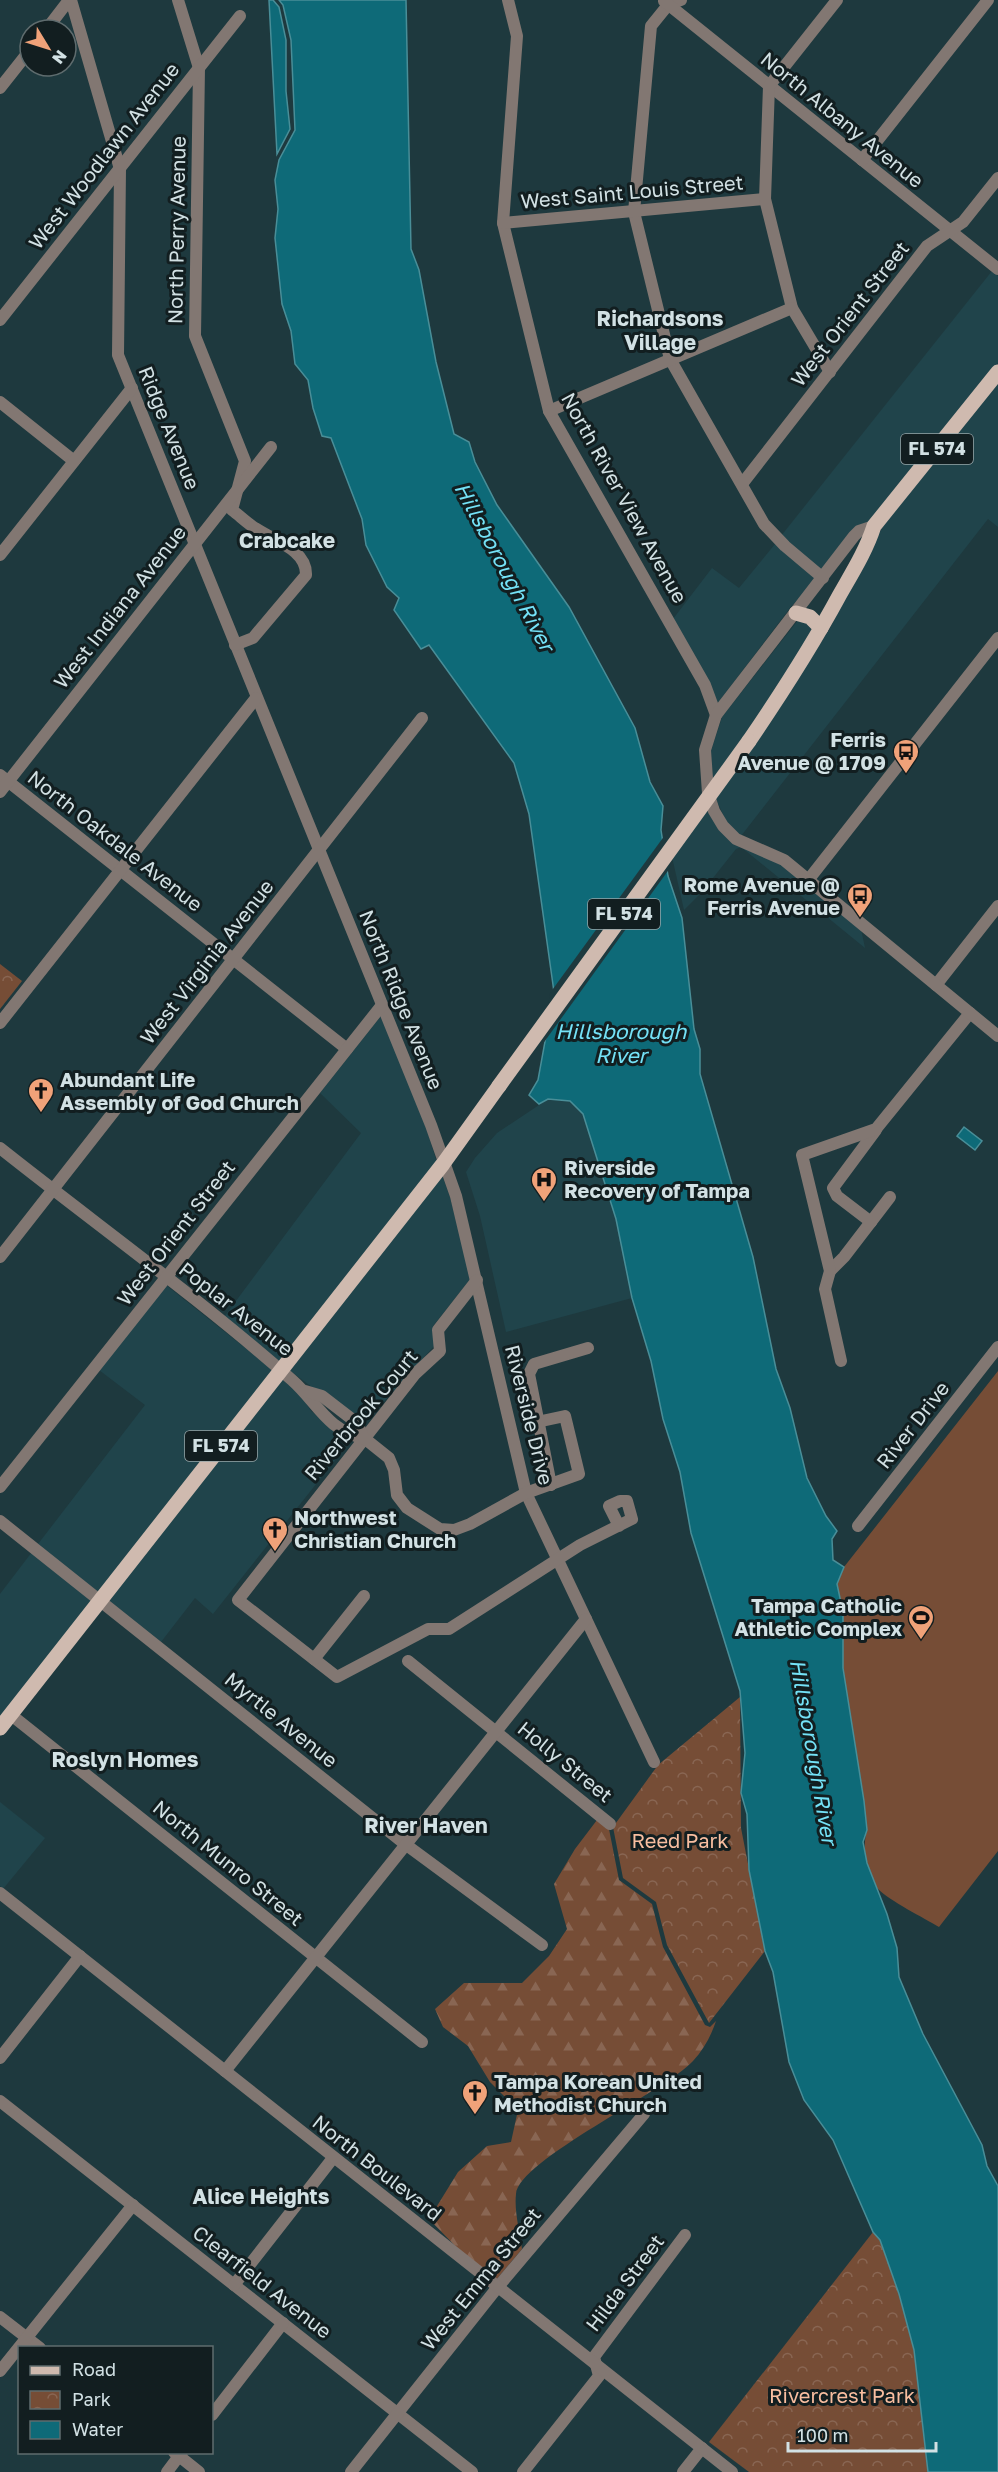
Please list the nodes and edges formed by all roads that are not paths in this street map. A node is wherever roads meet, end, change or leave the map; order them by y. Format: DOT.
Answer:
graph roads {
  1 [pos="70,0"];
  2 [pos="178,0"];
  3 [pos="508,0"];
  4 [pos="681,0"];
  5 [pos="837,0"];
  6 [pos="988,0"];
  7 [pos="666,2"];
  8 [pos="240,16"];
  9 [pos="56,18"];
  10 [pos="18,65"];
  11 [pos="199,68"];
  12 [pos="769,86"];
  13 [pos="0,88"];
  14 [pos="862,160"];
  15 [pos="120,169"];
  16 [pos="998,178"];
  17 [pos="765,199"];
  18 [pos="634,212"];
  19 [pos="503,223"];
  20 [pos="949,231"];
  21 [pos="998,269"];
  22 [pos="792,308"];
  23 [pos="0,320"];
  24 [pos="670,359"];
  25 [pos="830,372"];
  26 [pos="998,372"];
  27 [pos="132,388"];
  28 [pos="0,402"];
  29 [pos="549,411"];
  30 [pos="271,447"];
  31 [pos="74,461"];
  32 [pos="742,484"];
  33 [pos="237,489"];
  34 [pos="874,526"];
  35 [pos="195,545"];
  36 [pos="0,555"];
  37 [pos="823,578"];
  38 [pos="795,613"];
  39 [pos="821,628"];
  40 [pos="998,638"];
  41 [pos="235,645"];
  42 [pos="255,698"];
  43 [pos="716,716"];
  44 [pos="422,717"];
  45 [pos="3,783"];
  46 [pos="318,852"];
  47 [pos="121,870"];
  48 [pos="809,879"];
  49 [pos="998,906"];
  50 [pos="235,958"];
  51 [pos="936,985"];
  52 [pos="382,1005"];
  53 [pos="970,1013"];
  54 [pos="0,1023"];
  55 [pos="998,1036"];
  56 [pos="347,1049"];
  57 [pos="876,1129"];
  58 [pos="0,1148"];
  59 [pos="443,1164"];
  60 [pos="53,1190"];
  61 [pos="890,1197"];
  62 [pos="871,1222"];
  63 [pos="0,1257"];
  64 [pos="830,1271"];
  65 [pos="165,1278"];
  66 [pos="477,1280"];
  67 [pos="998,1347"];
  68 [pos="588,1348"];
  69 [pos="841,1361"];
  70 [pos="281,1370"];
  71 [pos="537,1422"];
  72 [pos="364,1438"];
  73 [pos="551,1485"];
  74 [pos="0,1487"];
  75 [pos="526,1493"];
  76 [pos="0,1521"];
  77 [pos="619,1526"];
  78 [pos="858,1526"];
  79 [pos="560,1558"];
  80 [pos="364,1596"];
  81 [pos="100,1600"];
  82 [pos="586,1619"];
  83 [pos="314,1659"];
  84 [pos="408,1661"];
  85 [pos="10,1714"];
  86 [pos="0,1728"];
  87 [pos="496,1732"];
  88 [pos="654,1762"];
  89 [pos="610,1824"];
  90 [pos="405,1844"];
  91 [pos="0,1893"];
  92 [pos="542,1945"];
  93 [pos="80,1956"];
  94 [pos="315,1957"];
  95 [pos="422,2042"];
  96 [pos="0,2058"];
  97 [pos="225,2072"];
  98 [pos="0,2101"];
  99 [pos="644,2114"];
  100 [pos="333,2158"];
  101 [pos="133,2205"];
  102 [pos="686,2235"];
  103 [pos="234,2284"];
  104 [pos="497,2288"];
  105 [pos="0,2317"];
  106 [pos="283,2323"];
  107 [pos="26,2337"];
  108 [pos="19,2346"];
  109 [pos="37,2346"];
  110 [pos="18,2347"];
  111 [pos="596,2366"];
  112 [pos="0,2371"];
  113 [pos="397,2413"];
  114 [pos="213,2414"];
  115 [pos="702,2448"];
  116 [pos="179,2454"];
  117 [pos="167,2472"];
  118 [pos="199,2472"];
  119 [pos="351,2472"];
  120 [pos="472,2472"];
  121 [pos="523,2472"];
  122 [pos="683,2472"];
  123 [pos="732,2472"];
  1 -- 9 [label="street"];
  1 -- 15 [label="street, Ridge Avenue"];
  2 -- 11 [label="street, North Perry Avenue"];
  3 -- 19 [label="street, North River View Avenue"];
  4 -- 7 [label="street"];
  5 -- 12 [label="street"];
  6 -- 14 [label="street"];
  7 -- 12 [label="street, North Albany Avenue"];
  7 -- 18 [label="street"];
  8 -- 11 [label="street, West Woodlawn Avenue"];
  10 -- 13 [label="street"];
  11 -- 15 [label="street, West Woodlawn Avenue"];
  11 -- 33 [label="street, North Perry Avenue"];
  12 -- 14 [label="street, North Albany Avenue"];
  12 -- 17 [label="street"];
  14 -- 20 [label="street, North Albany Avenue"];
  15 -- 23 [label="street, West Woodlawn Avenue"];
  15 -- 27 [label="street, Ridge Avenue"];
  16 -- 20 [label="street, West Orient Street"];
  17 -- 18 [label="street, West Saint Louis Street"];
  17 -- 22 [label="street"];
  18 -- 19 [label="street, West Saint Louis Street"];
  18 -- 24 [label="street"];
  19 -- 29 [label="street, North River View Avenue"];
  20 -- 21 [label="street, North Albany Avenue"];
  20 -- 25 [label="street, West Orient Street"];
  22 -- 24 [label="street"];
  22 -- 25 [label="street"];
  24 -- 29 [label="street"];
  24 -- 32 [label="street"];
  25 -- 32 [label="street, West Orient Street"];
  26 -- 34 [label="main road, FL 574"];
  27 -- 31 [label="street"];
  27 -- 35 [label="street, Ridge Avenue"];
  28 -- 31 [label="street"];
  29 -- 43 [label="street, North River View Avenue"];
  30 -- 33 [label="street, West Indiana Avenue"];
  31 -- 36 [label="street"];
  32 -- 37 [label="street"];
  33 -- 35 [label="street, West Indiana Avenue"];
  33 -- 41 [label="street"];
  34 -- 37 [label="street"];
  34 -- 39 [label="main road, FL 574"];
  35 -- 41 [label="street, Ridge Avenue"];
  35 -- 45 [label="street, West Indiana Avenue"];
  37 -- 38 [label="street"];
  38 -- 39 [label="main road"];
  38 -- 43 [label="street"];
  39 -- 59 [label="main road, FL 574, bridge"];
  40 -- 48 [label="street"];
  41 -- 42 [label="street, Ridge Avenue"];
  42 -- 46 [label="street, Ridge Avenue"];
  42 -- 47 [label="street"];
  43 -- 48 [label="street"];
  44 -- 46 [label="street, West Virginia Avenue"];
  45 -- 47 [label="street, North Oakdale Avenue"];
  46 -- 50 [label="street, West Virginia Avenue"];
  46 -- 52 [label="street, North Ridge Avenue"];
  47 -- 50 [label="street, North Oakdale Avenue"];
  47 -- 54 [label="street"];
  48 -- 51 [label="street"];
  49 -- 51 [label="street"];
  50 -- 56 [label="street, North Oakdale Avenue"];
  50 -- 60 [label="street, West Virginia Avenue"];
  51 -- 53 [label="street"];
  52 -- 56 [label="street, West Orient Street"];
  52 -- 59 [label="street, North Ridge Avenue"];
  53 -- 55 [label="street"];
  53 -- 57 [label="street"];
  56 -- 65 [label="street, West Orient Street"];
  57 -- 62 [label="street"];
  57 -- 64 [label="street"];
  58 -- 60 [label="street, Poplar Avenue"];
  59 -- 66 [label="street, Riverside Drive"];
  59 -- 70 [label="main road, FL 574"];
  60 -- 63 [label="street, West Virginia Avenue"];
  60 -- 65 [label="street, Poplar Avenue"];
  61 -- 62 [label="street"];
  62 -- 64 [label="street"];
  64 -- 69 [label="street"];
  65 -- 70 [label="street, Poplar Avenue"];
  65 -- 74 [label="street, West Orient Street"];
  66 -- 72 [label="street, Riverbrook Court"];
  66 -- 75 [label="street, Riverside Drive"];
  67 -- 78 [label="street, River Drive"];
  68 -- 71 [label="street"];
  70 -- 72 [label="street, Poplar Avenue"];
  70 -- 81 [label="main road, FL 574"];
  71 -- 73 [label="street"];
  71 -- 73 [label="street, Poplar Avenue"];
  72 -- 75 [label="street, Poplar Avenue"];
  72 -- 83 [label="street, Riverbrook Court"];
  73 -- 75 [label="street, Poplar Avenue"];
  75 -- 79 [label="street, Riverside Drive"];
  76 -- 81 [label="street, Myrtle Avenue"];
  77 -- 79 [label="street"];
  79 -- 82 [label="street, Riverside Drive"];
  79 -- 83 [label="street"];
  80 -- 83 [label="street"];
  81 -- 85 [label="main road, FL 574"];
  81 -- 90 [label="street, Myrtle Avenue"];
  82 -- 87 [label="street"];
  82 -- 88 [label="street, Riverside Drive"];
  84 -- 87 [label="street, Holly Street"];
  85 -- 86 [label="main road, FL 574"];
  85 -- 94 [label="street, North Munro Street"];
  87 -- 89 [label="street, Holly Street"];
  87 -- 90 [label="street"];
  90 -- 92 [label="street, Myrtle Avenue"];
  90 -- 94 [label="street"];
  91 -- 93 [label="street, North Boulevard"];
  93 -- 96 [label="street"];
  93 -- 97 [label="street, North Boulevard"];
  94 -- 95 [label="street, North Munro Street"];
  94 -- 97 [label="street"];
  97 -- 100 [label="street, North Boulevard"];
  98 -- 101 [label="street, Clearfield Avenue"];
  99 -- 104 [label="street, West Emma Street"];
  100 -- 103 [label="street"];
  100 -- 104 [label="street, North Boulevard"];
  101 -- 103 [label="street, Clearfield Avenue"];
  101 -- 107 [label="street"];
  102 -- 111 [label="street, Hilda Street"];
  103 -- 106 [label="street, Clearfield Avenue"];
  104 -- 111 [label="street, North Boulevard"];
  104 -- 113 [label="street, West Emma Street"];
  105 -- 107 [label="street"];
  106 -- 113 [label="street, Clearfield Avenue"];
  106 -- 114 [label="street"];
  107 -- 108 [label="street"];
  107 -- 109 [label="street"];
  110 -- 112 [label="street"];
  111 -- 115 [label="street, North Boulevard"];
  111 -- 121 [label="street, Hilda Street"];
  113 -- 119 [label="street, West Emma Street"];
  113 -- 120 [label="street, Clearfield Avenue"];
  115 -- 122 [label="street"];
  115 -- 123 [label="street, North Boulevard"];
  116 -- 117 [label="street"];
  116 -- 118 [label="street"];
}
